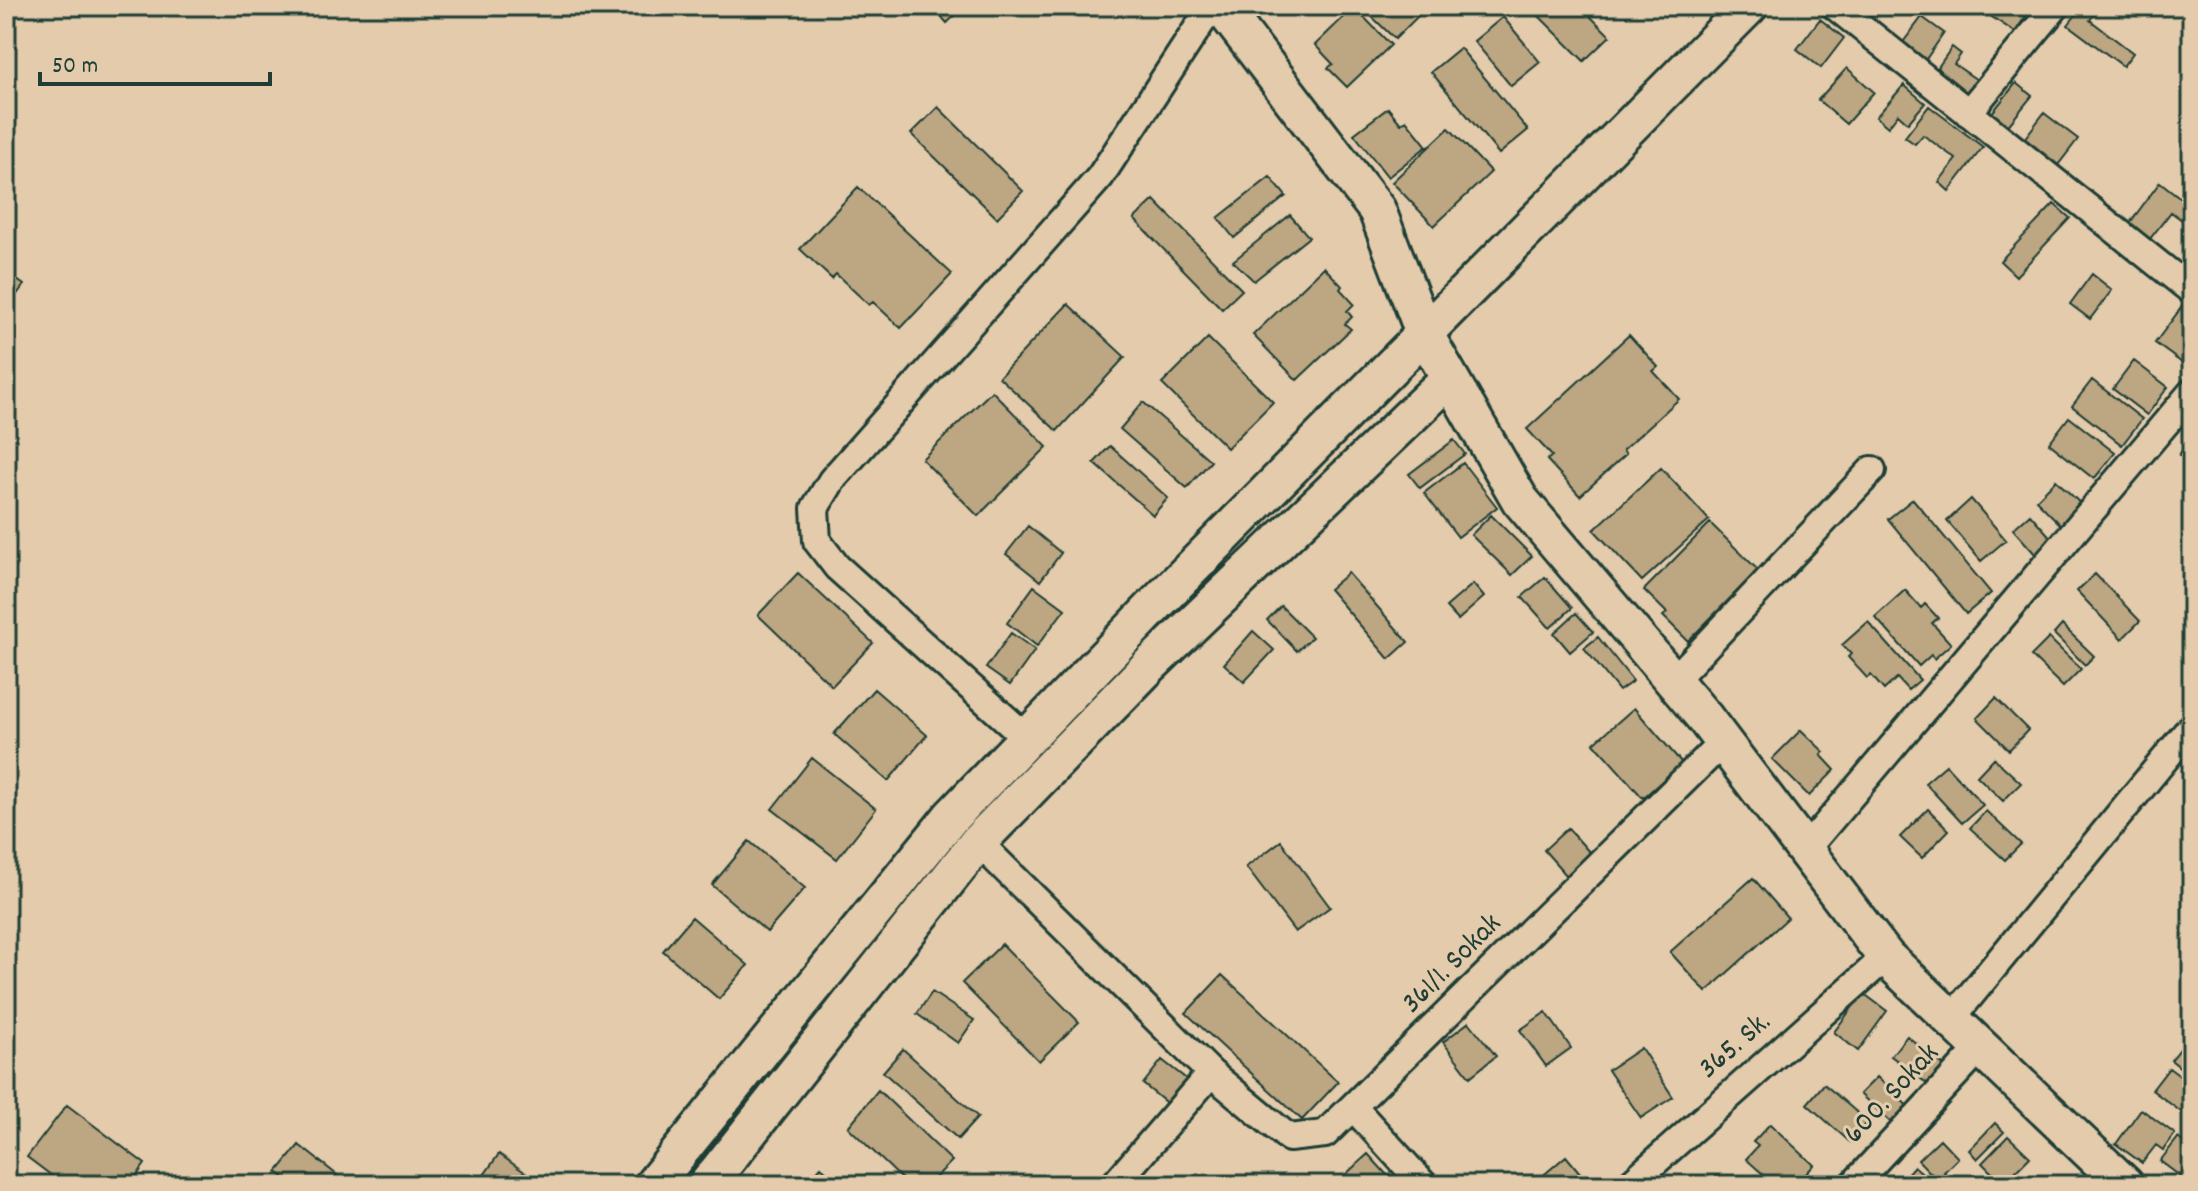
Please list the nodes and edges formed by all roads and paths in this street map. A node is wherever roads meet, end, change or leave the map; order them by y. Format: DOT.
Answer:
graph roads {
  1 [pos="1212,6"];
  2 [pos="1221,6"];
  3 [pos="1749,6"];
  4 [pos="1835,6"];
  5 [pos="2056,6"];
  6 [pos="1968,113"];
  7 [pos="2192,291"];
  8 [pos="1424,333"];
  9 [pos="1450,378"];
  10 [pos="2192,392"];
  11 [pos="1872,470"];
  12 [pos="1673,681"];
  13 [pos="2192,726"];
  14 [pos="1027,738"];
  15 [pos="1723,742"];
  16 [pos="978,842"];
  17 [pos="1805,850"];
  18 [pos="1886,957"];
  19 [pos="1951,1019"];
  20 [pos="1980,1048"];
  21 [pos="1211,1073"];
  22 [pos="1354,1108"];
  23 [pos="653,1185"];
  24 [pos="707,1185"];
  25 [pos="1114,1185"];
  26 [pos="1424,1185"];
  27 [pos="1629,1185"];
  28 [pos="1853,1185"];
  29 [pos="2125,1185"];
  1 -- 14 [label="street"];
  2 -- 8 [label="street"];
  3 -- 8 [label="street"];
  4 -- 6 [label="street"];
  5 -- 6 [label="street"];
  6 -- 7 [label="street"];
  8 -- 9 [label="street"];
  8 -- 14 [label="street"];
  9 -- 12 [label="street"];
  9 -- 16 [label="street"];
  10 -- 17 [label="street"];
  11 -- 12 [label="street"];
  12 -- 15 [label="street"];
  13 -- 19 [label="street"];
  14 -- 23 [label="street"];
  15 -- 17 [label="street"];
  15 -- 22 [label="street, 361/1. Sokak"];
  16 -- 21 [label="street, 361/1. Sokak"];
  16 -- 24 [label="street"];
  17 -- 18 [label="street"];
  18 -- 19 [label="street"];
  18 -- 27 [label="street, 365. Sk."];
  19 -- 20 [label="street"];
  20 -- 28 [label="street, 600. Sokak"];
  20 -- 29 [label="street"];
  21 -- 22 [label="street, 361/1. Sokak"];
  21 -- 25 [label="street"];
  22 -- 26 [label="street"];
}
